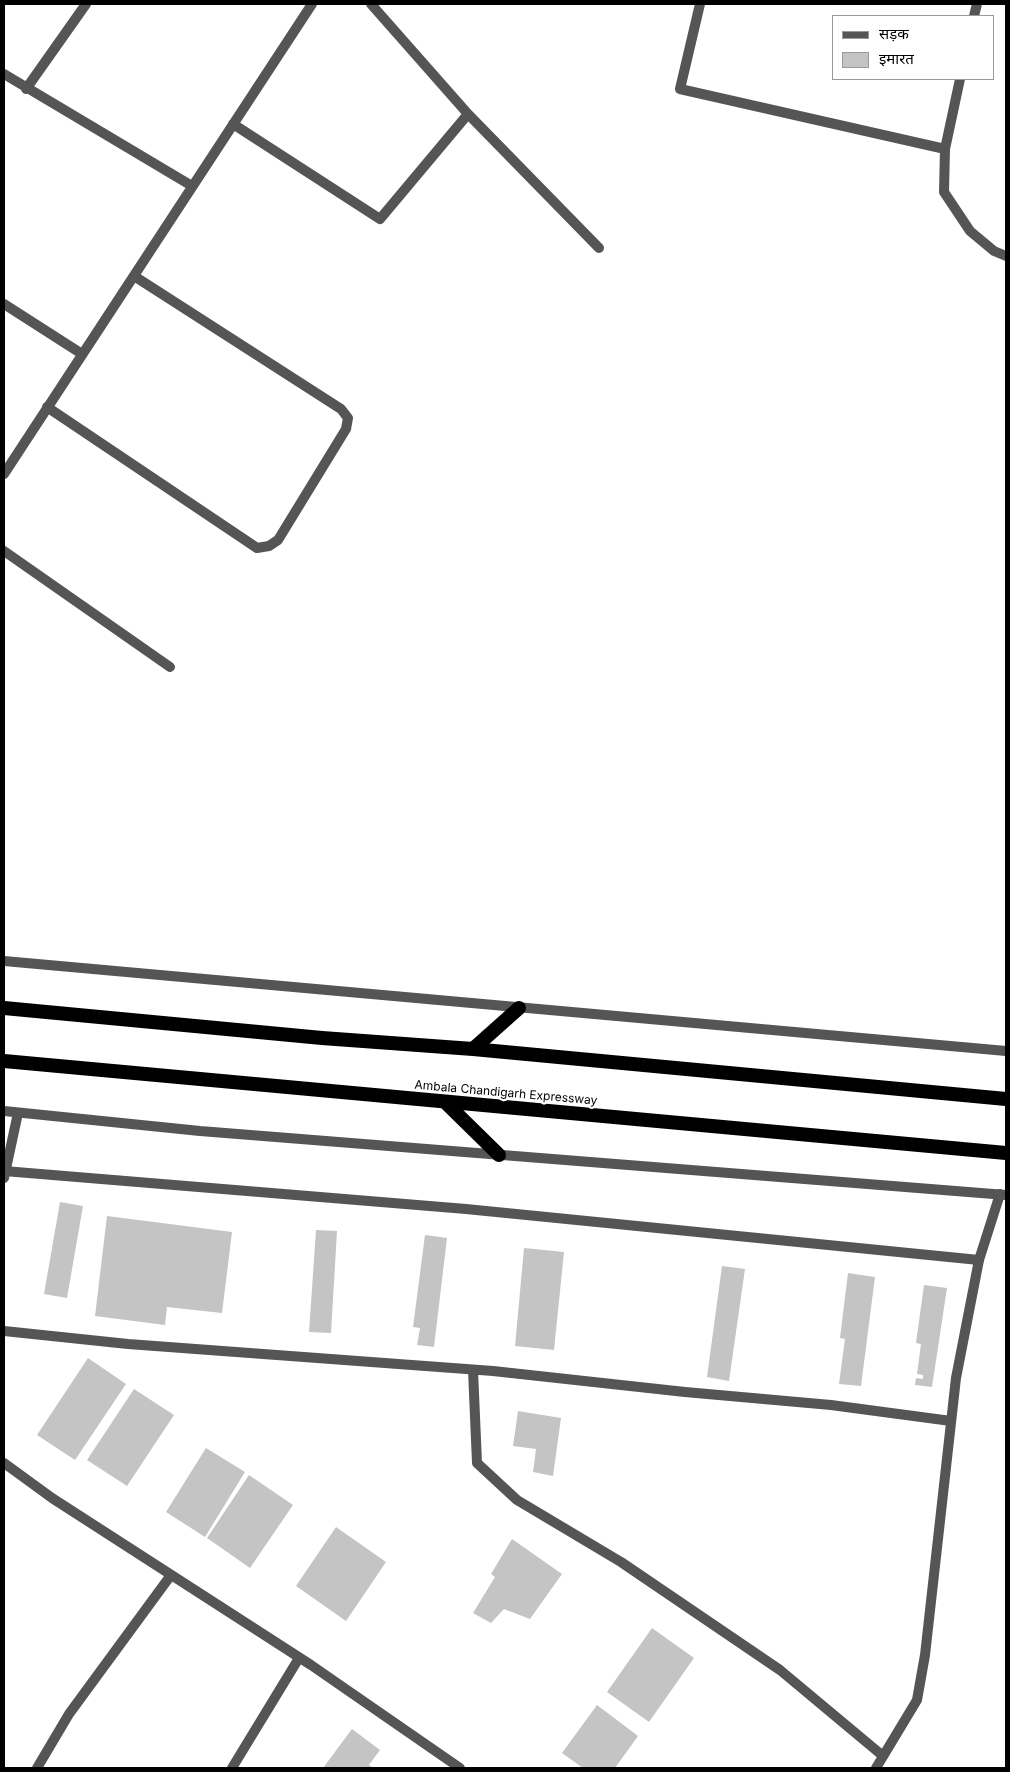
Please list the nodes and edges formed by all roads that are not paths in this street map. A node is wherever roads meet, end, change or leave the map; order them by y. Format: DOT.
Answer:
graph roads {
  1 [pos="86,4"];
  2 [pos="312,4"];
  3 [pos="371,4"];
  4 [pos="700,4"];
  5 [pos="4,74"];
  6 [pos="960,80"];
  7 [pos="26,89"];
  8 [pos="468,114"];
  9 [pos="233,124"];
  10 [pos="945,149"];
  11 [pos="192,186"];
  12 [pos="599,248"];
  13 [pos="1006,256"];
  14 [pos="134,276"];
  15 [pos="4,304"];
  16 [pos="82,354"];
  17 [pos="47,407"];
  18 [pos="4,474"];
  19 [pos="4,551"];
  20 [pos="170,667"];
  21 [pos="4,961"];
  22 [pos="4,1008"];
  23 [pos="519,1008"];
  24 [pos="474,1049"];
  25 [pos="1006,1051"];
  26 [pos="4,1061"];
  27 [pos="1006,1099"];
  28 [pos="446,1103"];
  29 [pos="4,1111"];
  30 [pos="18,1113"];
  31 [pos="1006,1154"];
  32 [pos="499,1155"];
  33 [pos="4,1174"];
  34 [pos="1003,1194"];
  35 [pos="979,1260"];
  36 [pos="4,1331"];
  37 [pos="473,1370"];
  38 [pos="951,1420"];
  39 [pos="4,1463"];
  40 [pos="171,1575"];
  41 [pos="300,1658"];
  42 [pos="883,1756"];
  43 [pos="36,1768"];
  44 [pos="232,1768"];
  45 [pos="460,1768"];
  46 [pos="876,1768"];
  1 -- 7 [label="street"];
  2 -- 9 [label="street"];
  3 -- 8 [label="street"];
  4 -- 10 [label="street"];
  5 -- 7 [label="street"];
  6 -- 10 [label="street"];
  7 -- 11 [label="street"];
  8 -- 9 [label="street"];
  8 -- 12 [label="street"];
  9 -- 11 [label="street"];
  10 -- 13 [label="street"];
  11 -- 14 [label="street"];
  14 -- 16 [label="street"];
  14 -- 17 [label="street"];
  15 -- 16 [label="street"];
  16 -- 17 [label="street"];
  17 -- 18 [label="street"];
  19 -- 20 [label="street"];
  21 -- 23 [label="street"];
  22 -- 24 [label="highway"];
  23 -- 24 [label="highway"];
  23 -- 25 [label="street"];
  24 -- 27 [label="highway"];
  26 -- 28 [label="highway, Ambala Chandigarh Expressway"];
  28 -- 31 [label="highway, Ambala Chandigarh Expressway"];
  28 -- 32 [label="highway"];
  29 -- 30 [label="street"];
  30 -- 32 [label="street"];
  30 -- 33 [label="street"];
  32 -- 34 [label="street"];
  33 -- 35 [label="street"];
  34 -- 35 [label="street"];
  35 -- 38 [label="street"];
  36 -- 37 [label="street"];
  37 -- 38 [label="street"];
  37 -- 42 [label="street"];
  38 -- 42 [label="street"];
  39 -- 40 [label="street"];
  40 -- 41 [label="street"];
  40 -- 43 [label="street"];
  41 -- 44 [label="street"];
  41 -- 45 [label="street"];
  42 -- 46 [label="street"];
}
